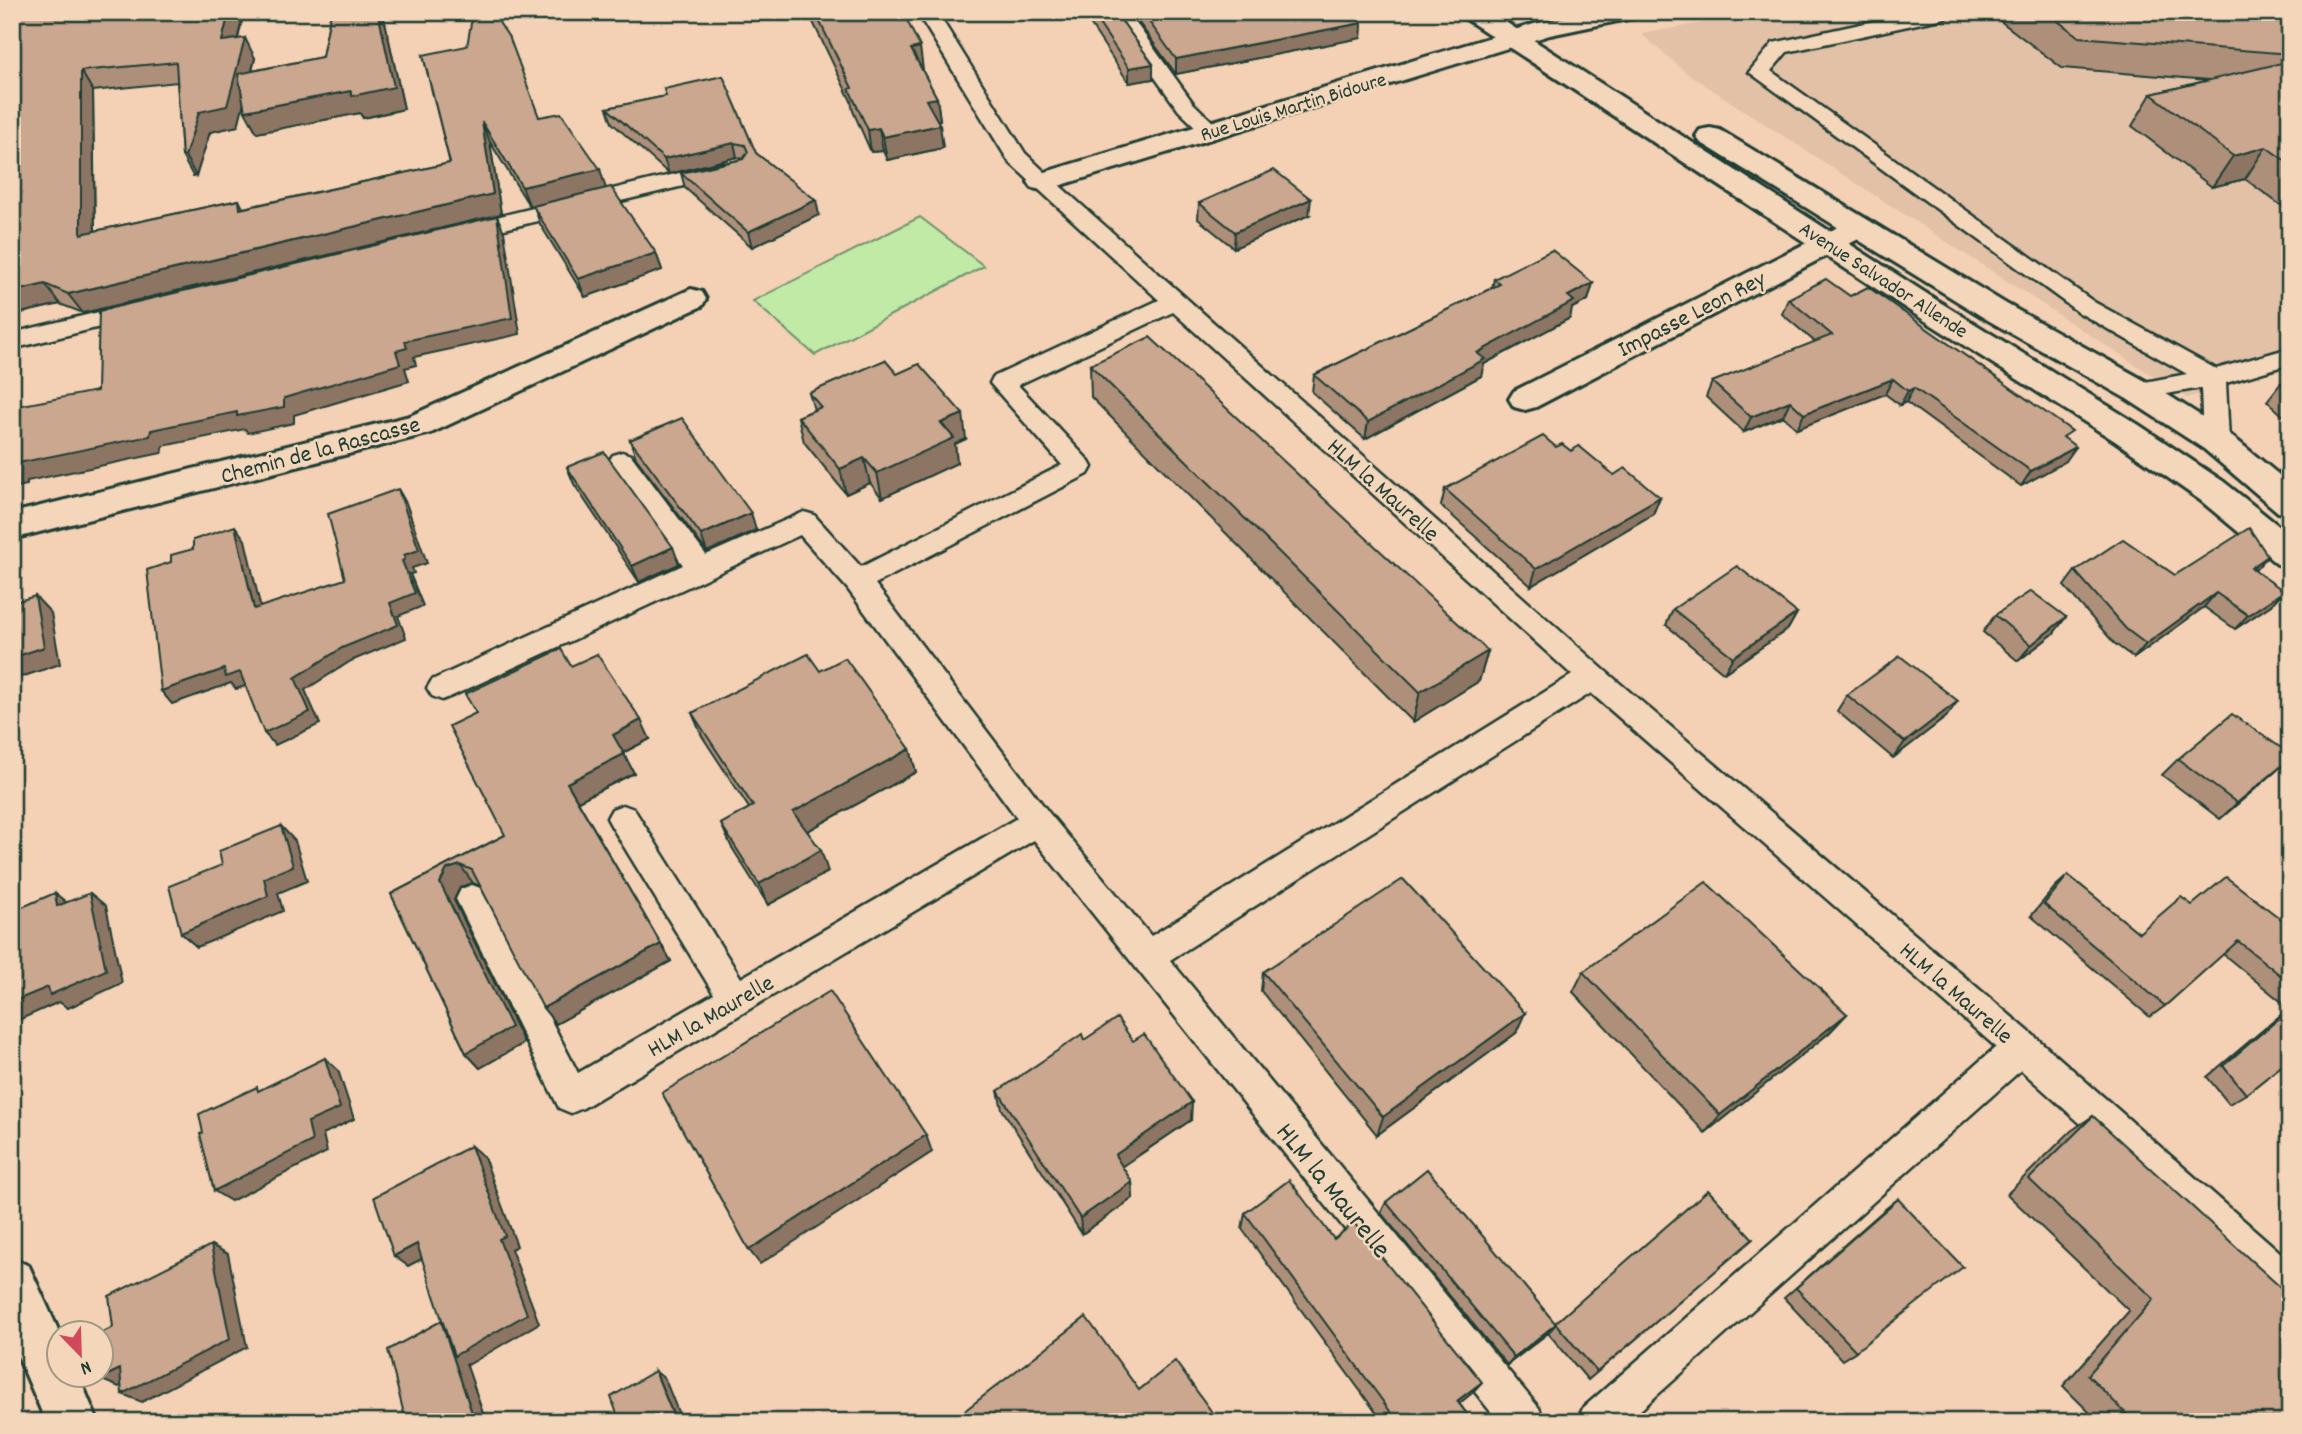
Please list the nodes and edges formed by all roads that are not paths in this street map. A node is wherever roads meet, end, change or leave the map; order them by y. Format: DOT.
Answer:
graph roads {
  1 [pos="927,12"];
  2 [pos="1118,12"];
  3 [pos="1472,12"];
  4 [pos="1629,12"];
  5 [pos="1945,12"];
  6 [pos="1516,26"];
  7 [pos="1543,29"];
  8 [pos="1211,131"];
  9 [pos="738,166"];
  10 [pos="1042,182"];
  11 [pos="1858,228"];
  12 [pos="443,237"];
  13 [pos="1828,244"];
  14 [pos="691,299"];
  15 [pos="1175,302"];
  16 [pos="160,305"];
  17 [pos="12,341"];
  18 [pos="2290,356"];
  19 [pos="2213,378"];
  20 [pos="2138,391"];
  21 [pos="1524,399"];
  22 [pos="2216,441"];
  23 [pos="621,461"];
  24 [pos="2290,503"];
  25 [pos="12,527"];
  26 [pos="2290,555"];
  27 [pos="701,569"];
  28 [pos="857,581"];
  29 [pos="1593,677"];
  30 [pos="442,688"];
  31 [pos="623,818"];
  32 [pos="1038,822"];
  33 [pos="472,899"];
  34 [pos="1146,957"];
  35 [pos="736,1000"];
  36 [pos="2021,1047"];
  37 [pos="12,1283"];
  38 [pos="2290,1287"];
  39 [pos="72,1422"];
  40 [pos="1525,1422"];
  41 [pos="1597,1422"];
  1 -- 10 [label="lane, HLM la Maurelle"];
  2 -- 8 [label="lane"];
  3 -- 6 [label="main road, Avenue Salvador Allende"];
  4 -- 7 [label="main road, Rue Louis Martin Bidoure"];
  5 -- 19 [label="lane"];
  6 -- 7 [label="main road, Rue Louis Martin Bidoure"];
  6 -- 8 [label="main road, Rue Louis Martin Bidoure"];
  6 -- 13 [label="main road, Avenue Salvador Allende"];
  7 -- 11 [label="main road, Avenue Salvador Allende"];
  8 -- 10 [label="main road, Rue Louis Martin Bidoure"];
  9 -- 12 [label="lane"];
  10 -- 15 [label="lane, HLM la Maurelle"];
  11 -- 13 [label="main road, Impasse Leon Rey"];
  11 -- 20 [label="main road, Avenue Salvador Allende"];
  13 -- 21 [label="main road, Impasse Leon Rey"];
  13 -- 26 [label="main road, Avenue Salvador Allende"];
  14 -- 25 [label="main road, Chemin de la Rascasse"];
  15 -- 28 [label="lane"];
  15 -- 29 [label="lane, HLM la Maurelle"];
  16 -- 17 [label="lane"];
  18 -- 19 [label="lane"];
  19 -- 20 [label="lane"];
  19 -- 22 [label="lane"];
  20 -- 22 [label="main road, Avenue Salvador Allende"];
  22 -- 24 [label="main road, Avenue Salvador Allende"];
  23 -- 27 [label="lane"];
  27 -- 28 [label="lane, HLM la Maurelle"];
  27 -- 30 [label="lane, HLM la Maurelle"];
  28 -- 32 [label="lane, HLM la Maurelle"];
  29 -- 34 [label="lane"];
  29 -- 36 [label="lane, HLM la Maurelle"];
  31 -- 35 [label="lane"];
  32 -- 34 [label="lane, HLM la Maurelle"];
  32 -- 35 [label="lane, HLM la Maurelle"];
  33 -- 35 [label="lane, HLM la Maurelle"];
  34 -- 40 [label="lane, HLM la Maurelle"];
  36 -- 38 [label="lane"];
  36 -- 41 [label="lane, HLM la Maurelle"];
  37 -- 39 [label="main road"];
}
